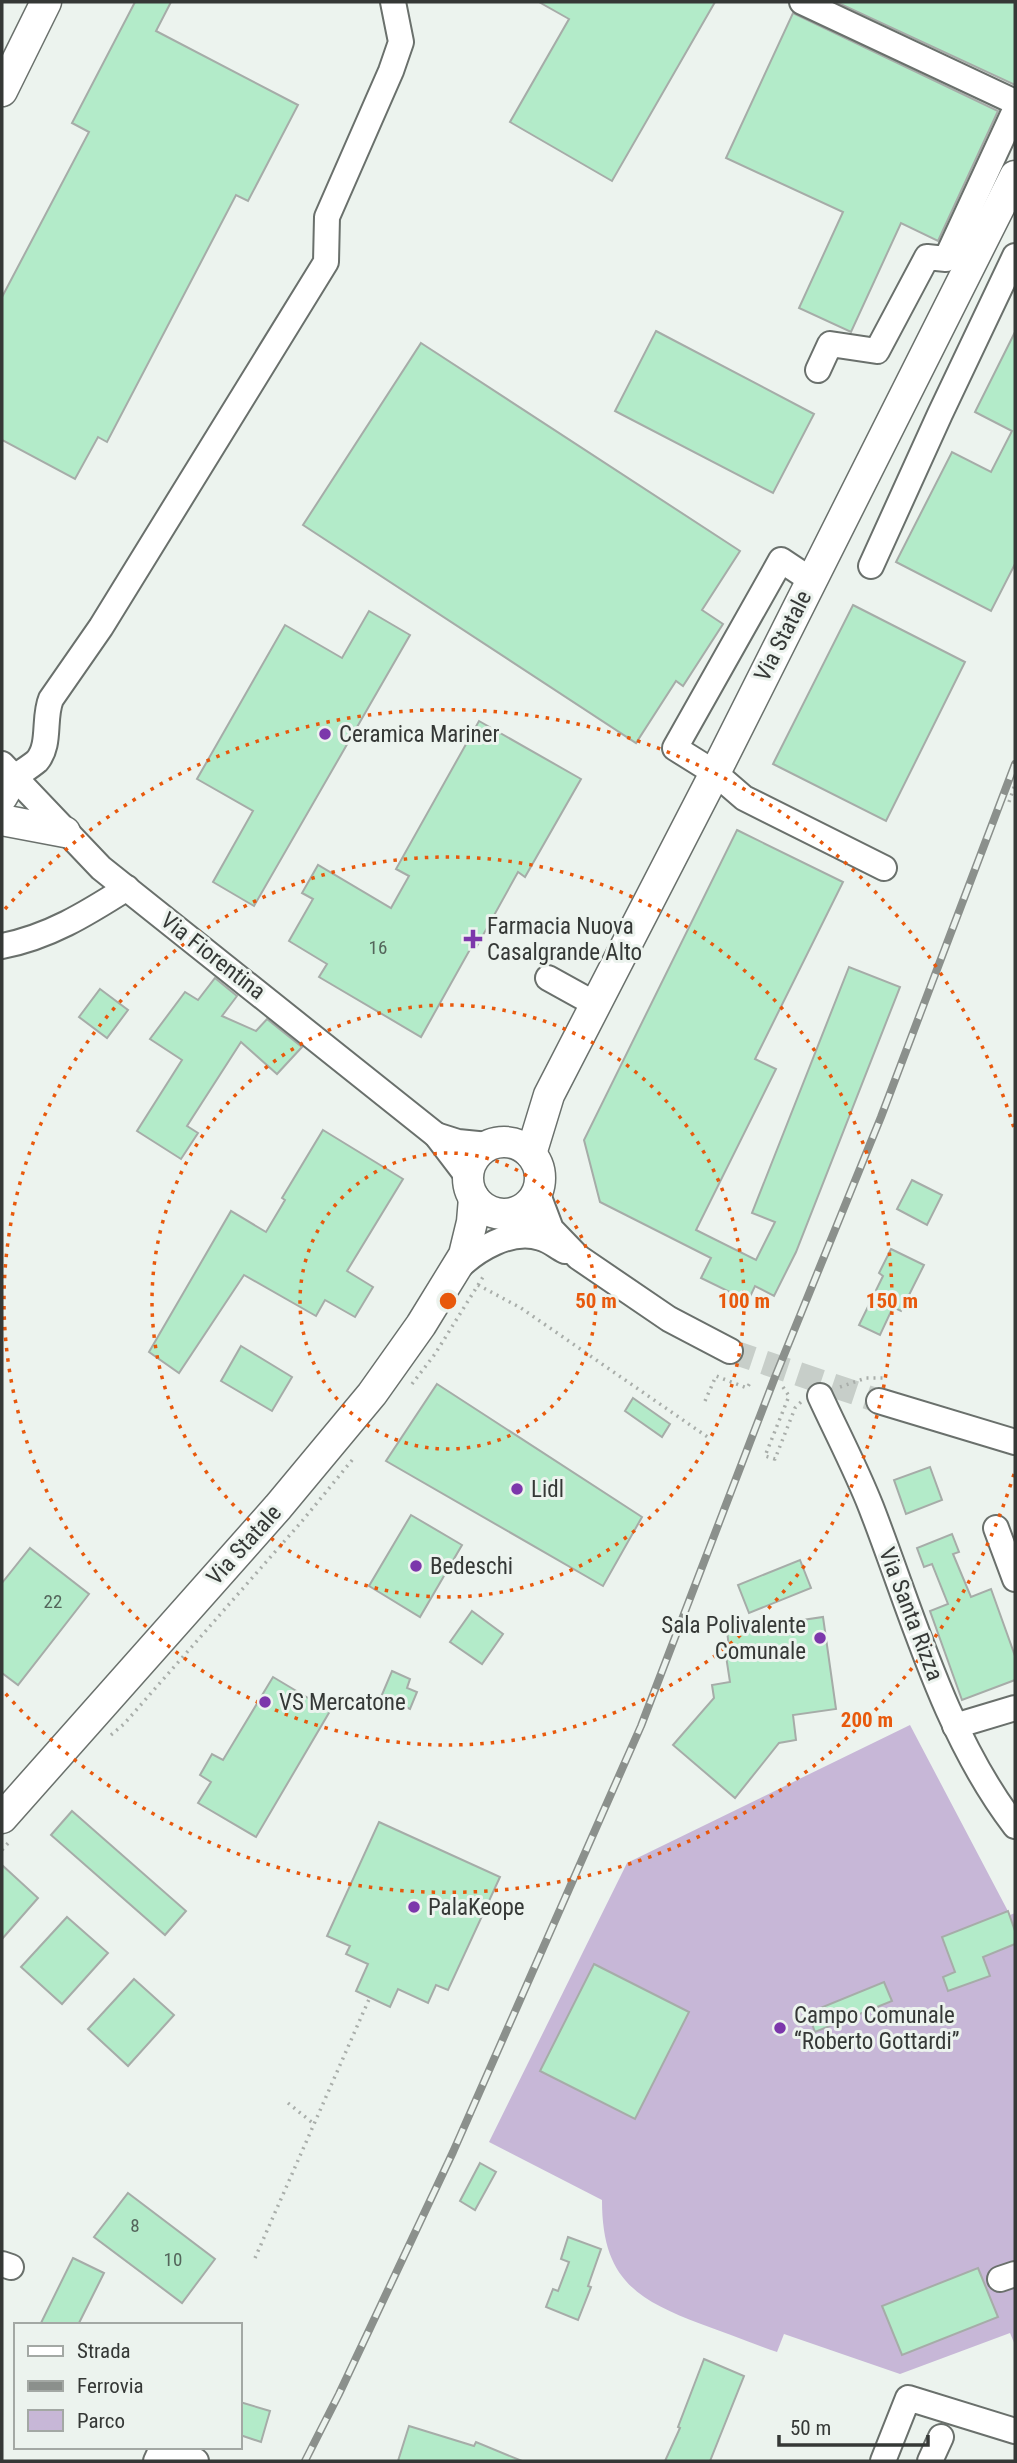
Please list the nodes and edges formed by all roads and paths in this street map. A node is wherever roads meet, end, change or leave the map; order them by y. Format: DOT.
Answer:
graph roads {
  1 [pos="46,2"];
  2 [pos="802,2"];
  3 [pos="393,3"];
  4 [pos="2,91"];
  5 [pos="1015,102"];
  6 [pos="1015,110"];
  7 [pos="1015,177"];
  8 [pos="1015,256"];
  9 [pos="818,370"];
  10 [pos="871,566"];
  11 [pos="811,580"];
  12 [pos="715,773"];
  13 [pos="5,780"];
  14 [pos="1015,784"];
  15 [pos="1009,802"];
  16 [pos="2,820"];
  17 [pos="65,832"];
  18 [pos="884,868"];
  19 [pos="127,888"];
  20 [pos="2,946"];
  21 [pos="548,978"];
  22 [pos="595,1004"];
  23 [pos="436,1135"];
  24 [pos="508,1147"];
  25 [pos="471,1187"];
  26 [pos="537,1192"];
  27 [pos="508,1214"];
  28 [pos="542,1238"];
  29 [pos="578,1257"];
  30 [pos="466,1270"];
  31 [pos="730,1351"];
  32 [pos="750,1383"];
  33 [pos="783,1387"];
  34 [pos="811,1398"];
  35 [pos="705,1401"];
  36 [pos="879,1401"];
  37 [pos="709,1438"];
  38 [pos="1015,1442"];
  39 [pos="996,1528"];
  40 [pos="1015,1579"];
  41 [pos="1015,1708"];
  42 [pos="956,1726"];
  43 [pos="2,1818"];
  44 [pos="1015,1826"];
  45 [pos="370,1997"];
  46 [pos="288,2103"];
  47 [pos="314,2124"];
  48 [pos="255,2258"];
  49 [pos="1015,2431"];
  50 [pos="941,2437"];
  51 [pos="165,2449"];
  52 [pos="196,2461"];
  53 [pos="883,2461"];
  54 [pos="930,2461"];
  1 -- 4 [label="main road"];
  2 -- 5 [label="street"];
  3 -- 13 [label="street"];
  6 -- 9 [label="street"];
  7 -- 11 [label="main road, Via Statale"];
  8 -- 10 [label="street"];
  11 -- 12 [label="main road, Via Statale"];
  11 -- 12 [label="street"];
  12 -- 18 [label="street"];
  12 -- 22 [label="main road, Via Statale"];
  13 -- 17 [label="street, Via Fiorentina"];
  14 -- 15 [label="path"];
  16 -- 17 [label="main road"];
  17 -- 19 [label="street, Via Fiorentina"];
  19 -- 20 [label="street"];
  19 -- 23 [label="street, Via Fiorentina"];
  21 -- 22 [label="street"];
  22 -- 24 [label="main road, Via Statale"];
  23 -- 24 [label="street, Via Fiorentina"];
  23 -- 25 [label="street, Via Fiorentina"];
  24 -- 25 [label="main road, Via Statale"];
  24 -- 26 [label="main road, Via Statale"];
  25 -- 27 [label="main road"];
  25 -- 30 [label="main road, Via Statale"];
  26 -- 27 [label="main road, Via Statale"];
  26 -- 29 [label="street"];
  27 -- 28 [label="street"];
  27 -- 30 [label="main road, Via Statale"];
  28 -- 29 [label="street"];
  28 -- 30 [label="street"];
  29 -- 31 [label="street"];
  30 -- 37 [label="path"];
  30 -- 43 [label="main road, Via Statale"];
  32 -- 35 [label="path"];
  33 -- 34 [label="path"];
  34 -- 42 [label="street, Via Santa Rizza"];
  36 -- 38 [label="street"];
  39 -- 40 [label="street"];
  41 -- 42 [label="street"];
  42 -- 44 [label="street, Via Santa Rizza"];
  45 -- 47 [label="path"];
  46 -- 47 [label="path"];
  47 -- 48 [label="path"];
  49 -- 53 [label="street"];
  50 -- 54 [label="street"];
  51 -- 52 [label="street"];
}
